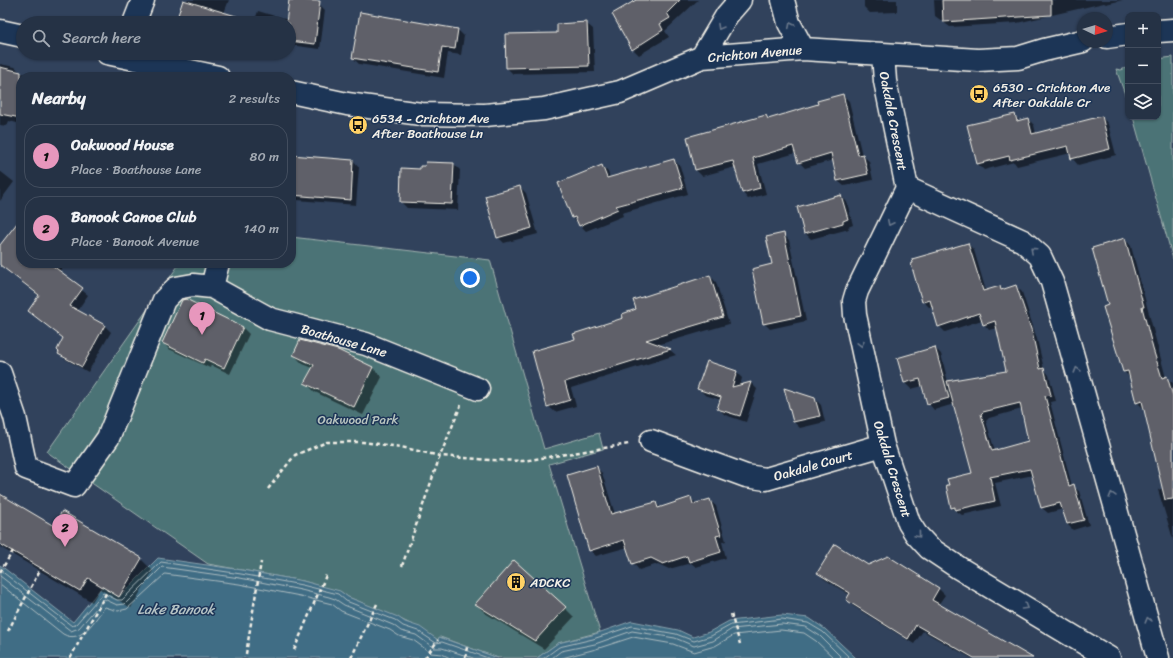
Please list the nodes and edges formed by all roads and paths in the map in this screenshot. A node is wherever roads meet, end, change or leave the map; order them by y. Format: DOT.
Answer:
graph roads {
  1 [pos="143,0"];
  2 [pos="740,0"];
  3 [pos="783,0"];
  4 [pos="137,16"];
  5 [pos="1173,30"];
  6 [pos="0,31"];
  7 [pos="1161,31"];
  8 [pos="16,34"];
  9 [pos="1125,35"];
  10 [pos="1113,37"];
  11 [pos="1077,42"];
  12 [pos="804,48"];
  13 [pos="883,54"];
  14 [pos="702,57"];
  15 [pos="145,60"];
  16 [pos="196,72"];
  17 [pos="296,93"];
  18 [pos="907,188"];
  19 [pos="217,268"];
  20 [pos="212,287"];
  21 [pos="0,373"];
  22 [pos="474,387"];
  23 [pos="651,441"];
  24 [pos="883,446"];
  25 [pos="440,456"];
  26 [pos="268,489"];
  27 [pos="13,551"];
  28 [pos="261,562"];
  29 [pos="402,566"];
  30 [pos="41,568"];
  31 [pos="0,572"];
  32 [pos="327,572"];
  33 [pos="108,590"];
  34 [pos="377,604"];
  35 [pos="731,614"];
  36 [pos="8,631"];
  37 [pos="438,640"];
  38 [pos="740,644"];
  39 [pos="467,647"];
  40 [pos="294,650"];
  41 [pos="246,654"];
  42 [pos="70,658"];
  43 [pos="351,658"];
  44 [pos="425,658"];
  45 [pos="465,658"];
  46 [pos="1109,658"];
  47 [pos="1158,658"];
  1 -- 4 [label="street"];
  2 -- 14 [label="street, one-way"];
  12 -- 3 [label="street, one-way"];
  5 -- 7 [label="street"];
  6 -- 8 [label="street"];
  9 -- 10 [label="street"];
  11 -- 13 [label="street, Crichton Avenue"];
  12 -- 13 [label="street, Crichton Avenue"];
  12 -- 14 [label="street, Crichton Avenue"];
  13 -- 18 [label="street, Oakdale Crescent"];
  14 -- 17 [label="street, Crichton Avenue"];
  15 -- 16 [label="street"];
  18 -- 24 [label="street, Oakdale Crescent, one-way"];
  47 -- 18 [label="street, Oakdale Crescent, one-way"];
  19 -- 20 [label="street"];
  20 -- 21 [label="street, Boathouse Lane"];
  20 -- 22 [label="street, Boathouse Lane"];
  22 -- 25 [label="path"];
  23 -- 24 [label="street, Oakdale Court"];
  23 -- 25 [label="path"];
  24 -- 46 [label="street, Oakdale Crescent, one-way"];
  25 -- 26 [label="path"];
  25 -- 29 [label="path"];
  27 -- 31 [label="path"];
  28 -- 41 [label="path"];
  30 -- 36 [label="path"];
  32 -- 40 [label="path"];
  33 -- 42 [label="path"];
  34 -- 43 [label="path"];
  35 -- 38 [label="path"];
  37 -- 44 [label="path"];
  39 -- 45 [label="path"];
}
